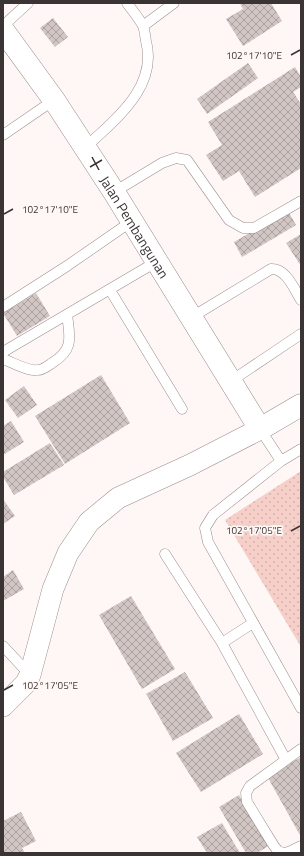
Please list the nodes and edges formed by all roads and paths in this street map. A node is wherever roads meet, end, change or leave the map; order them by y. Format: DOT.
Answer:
graph roads {
  1 [pos="28,3"];
  2 [pos="127,3"];
  3 [pos="174,3"];
  4 [pos="3,26"];
  5 [pos="143,26"];
  6 [pos="3,30"];
  7 [pos="54,100"];
  8 [pos="3,135"];
  9 [pos="85,148"];
  10 [pos="114,192"];
  11 [pos="301,201"];
  12 [pos="132,221"];
  13 [pos="156,262"];
  14 [pos="110,290"];
  15 [pos="301,300"];
  16 [pos="3,307"];
  17 [pos="67,315"];
  18 [pos="192,317"];
  19 [pos="301,334"];
  20 [pos="3,352"];
  21 [pos="3,358"];
  22 [pos="231,381"];
  23 [pos="301,405"];
  24 [pos="182,409"];
  25 [pos="260,429"];
  26 [pos="301,449"];
  27 [pos="281,462"];
  28 [pos="165,554"];
  29 [pos="253,623"];
  30 [pos="222,643"];
  31 [pos="3,646"];
  32 [pos="30,675"];
  33 [pos="3,706"];
  34 [pos="301,708"];
  35 [pos="301,749"];
  36 [pos="286,760"];
  37 [pos="301,846"];
  38 [pos="284,853"];
  1 -- 4 [label="lane"];
  2 -- 5 [label="lane"];
  3 -- 5 [label="lane"];
  5 -- 9 [label="lane"];
  6 -- 7 [label="main road, Jalan Pembangunan"];
  7 -- 8 [label="lane"];
  7 -- 9 [label="main road, Jalan Pembangunan"];
  9 -- 10 [label="main road, Jalan Pembangunan"];
  10 -- 11 [label="lane"];
  10 -- 12 [label="main road, Jalan Pembangunan"];
  12 -- 13 [label="main road, Jalan Pembangunan"];
  12 -- 16 [label="lane"];
  13 -- 14 [label="lane"];
  13 -- 18 [label="main road, Jalan Pembangunan"];
  14 -- 17 [label="lane"];
  14 -- 24 [label="lane"];
  15 -- 18 [label="lane"];
  17 -- 20 [label="lane"];
  17 -- 21 [label="lane"];
  18 -- 22 [label="main road, Jalan Pembangunan"];
  19 -- 22 [label="lane"];
  22 -- 25 [label="main road, Jalan Pembangunan"];
  23 -- 25 [label="main road"];
  25 -- 27 [label="lane"];
  25 -- 32 [label="street"];
  26 -- 27 [label="lane"];
  27 -- 29 [label="lane"];
  28 -- 30 [label="lane"];
  29 -- 30 [label="lane"];
  29 -- 34 [label="lane"];
  30 -- 36 [label="lane"];
  31 -- 32 [label="lane"];
  32 -- 33 [label="street"];
  35 -- 36 [label="lane"];
  36 -- 38 [label="lane"];
  37 -- 38 [label="lane"];
}
